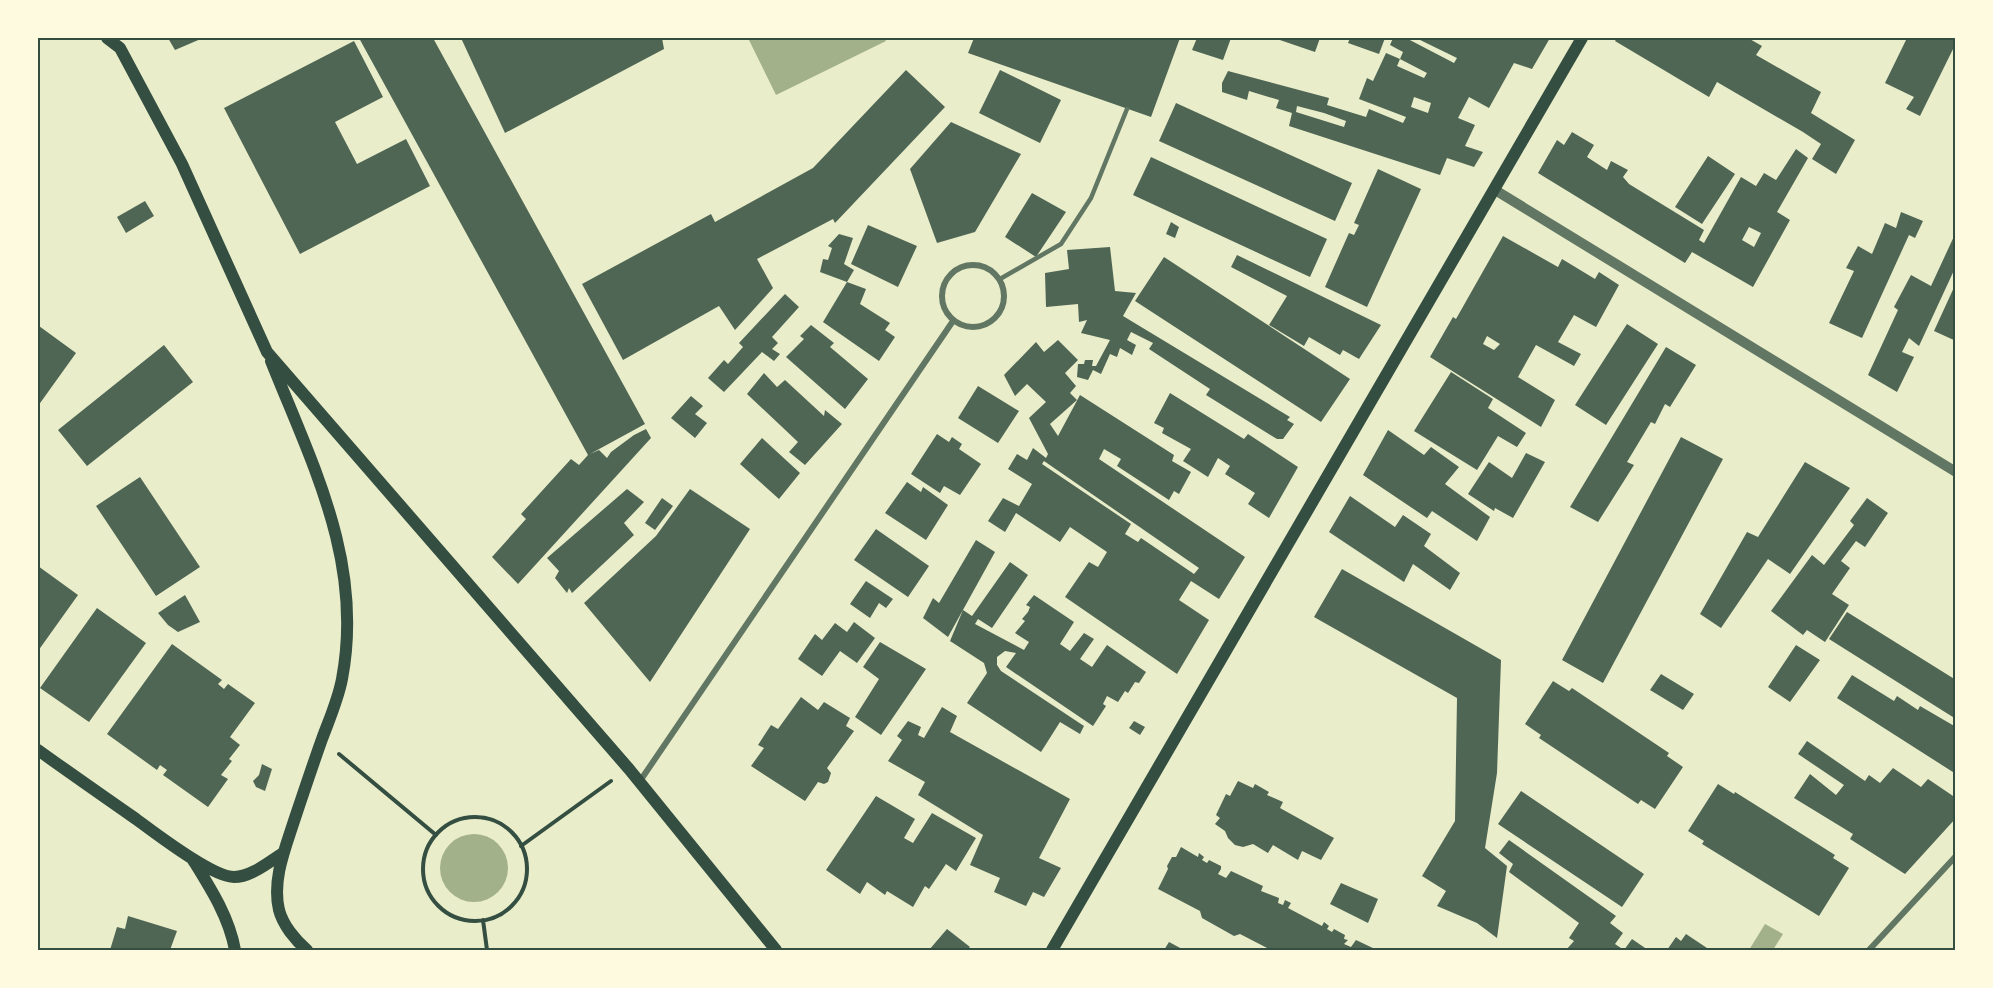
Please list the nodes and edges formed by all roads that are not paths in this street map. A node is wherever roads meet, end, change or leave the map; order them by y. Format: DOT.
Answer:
graph roads {
  1 [pos="107,38"];
  2 [pos="1582,38"];
  3 [pos="118,43"];
  4 [pos="1127,109"];
  5 [pos="1495,189"];
  6 [pos="1000,279"];
  7 [pos="953,321"];
  8 [pos="267,352"];
  9 [pos="1956,472"];
  10 [pos="38,750"];
  11 [pos="640,781"];
  12 [pos="283,853"];
  13 [pos="1956,856"];
  14 [pos="192,859"];
  15 [pos="235,951"];
  16 [pos="307,951"];
  17 [pos="777,951"];
  18 [pos="1053,951"];
  19 [pos="1869,951"];
  1 -- 3 [label="main road"];
  2 -- 5 [label="main road"];
  3 -- 8 [label="main road"];
  4 -- 6 [label="lane"];
  5 -- 9 [label="street"];
  5 -- 18 [label="main road"];
  6 -- 7 [label="street"];
  6 -- 7 [label="street"];
  7 -- 11 [label="street"];
  8 -- 11 [label="main road"];
  8 -- 12 [label="main road"];
  10 -- 14 [label="main road"];
  11 -- 17 [label="main road"];
  12 -- 14 [label="main road"];
  12 -- 16 [label="main road"];
  13 -- 19 [label="street"];
  14 -- 15 [label="main road"];
}
